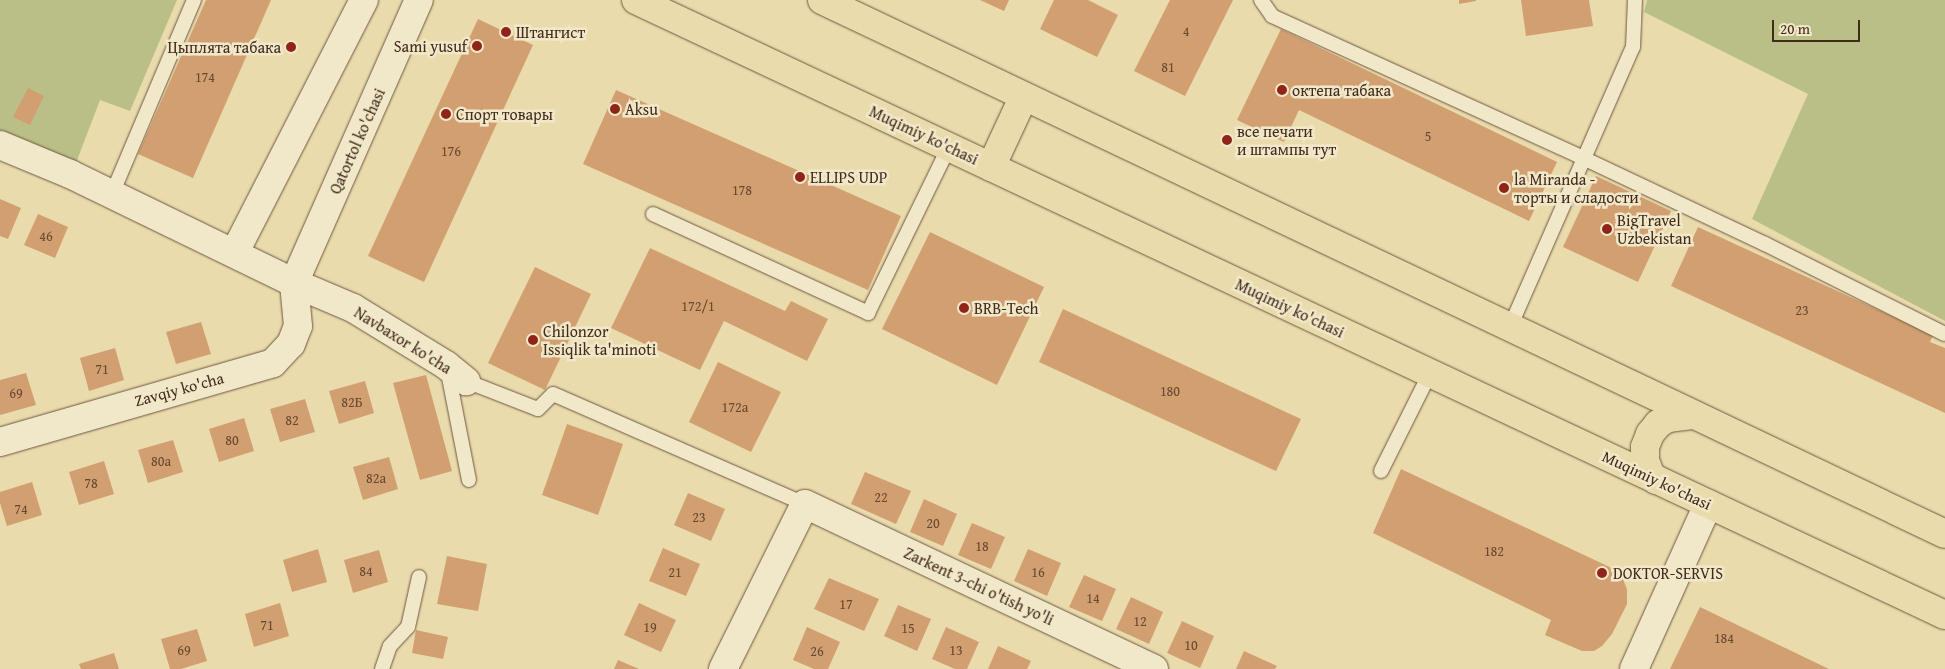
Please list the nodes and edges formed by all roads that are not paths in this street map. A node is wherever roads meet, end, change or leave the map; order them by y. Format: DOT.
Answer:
graph roads {
  1 [pos="194,0"];
  2 [pos="364,0"];
  3 [pos="419,0"];
  4 [pos="636,0"];
  5 [pos="822,0"];
  6 [pos="1261,0"];
  7 [pos="1635,0"];
  8 [pos="1024,96"];
  9 [pos="0,145"];
  10 [pos="949,147"];
  11 [pos="1583,158"];
  12 [pos="991,167"];
  13 [pos="112,194"];
  14 [pos="653,214"];
  15 [pos="235,252"];
  16 [pos="294,283"];
  17 [pos="1510,327"];
  18 [pos="1945,334"];
  19 [pos="456,373"];
  20 [pos="1430,373"];
  21 [pos="1694,415"];
  22 [pos="0,442"];
  23 [pos="1381,471"];
  24 [pos="469,480"];
  25 [pos="1656,480"];
  26 [pos="804,504"];
  27 [pos="1708,504"];
  28 [pos="1945,534"];
  29 [pos="419,577"];
  30 [pos="1945,615"];
  31 [pos="382,669"];
  32 [pos="723,669"];
  33 [pos="1154,669"];
  34 [pos="1634,669"];
  1 -- 13 [label="lane"];
  2 -- 15 [label="street"];
  3 -- 16 [label="street, Qatortol ko'chasi"];
  4 -- 10 [label="main road, Muqimiy ko'chasi"];
  5 -- 8 [label="main road"];
  6 -- 11 [label="lane"];
  7 -- 11 [label="lane"];
  8 -- 12 [label="main road"];
  8 -- 17 [label="main road"];
  9 -- 13 [label="street, Navbaxor ko'cha"];
  10 -- 12 [label="main road, Muqimiy ko'chasi"];
  10 -- 14 [label="lane"];
  11 -- 17 [label="lane"];
  11 -- 18 [label="lane"];
  12 -- 20 [label="main road, Muqimiy ko'chasi"];
  13 -- 15 [label="street, Navbaxor ko'cha"];
  15 -- 16 [label="street, Navbaxor ko'cha"];
  16 -- 19 [label="street, Navbaxor ko'cha"];
  16 -- 22 [label="street, Zavqiy ko'cha"];
  17 -- 21 [label="main road"];
  19 -- 24 [label="lane"];
  19 -- 26 [label="lane, Navbaxor ko'cha"];
  20 -- 23 [label="lane"];
  20 -- 25 [label="main road, Muqimiy ko'chasi"];
  21 -- 25 [label="main road"];
  21 -- 28 [label="main road"];
  25 -- 27 [label="main road, Muqimiy ko'chasi"];
  26 -- 32 [label="street"];
  26 -- 33 [label="street, Zarkent 3-chi o'tish yo'li"];
  27 -- 30 [label="main road, Muqimiy ko'chasi"];
  27 -- 34 [label="street"];
  29 -- 31 [label="lane"];
}
